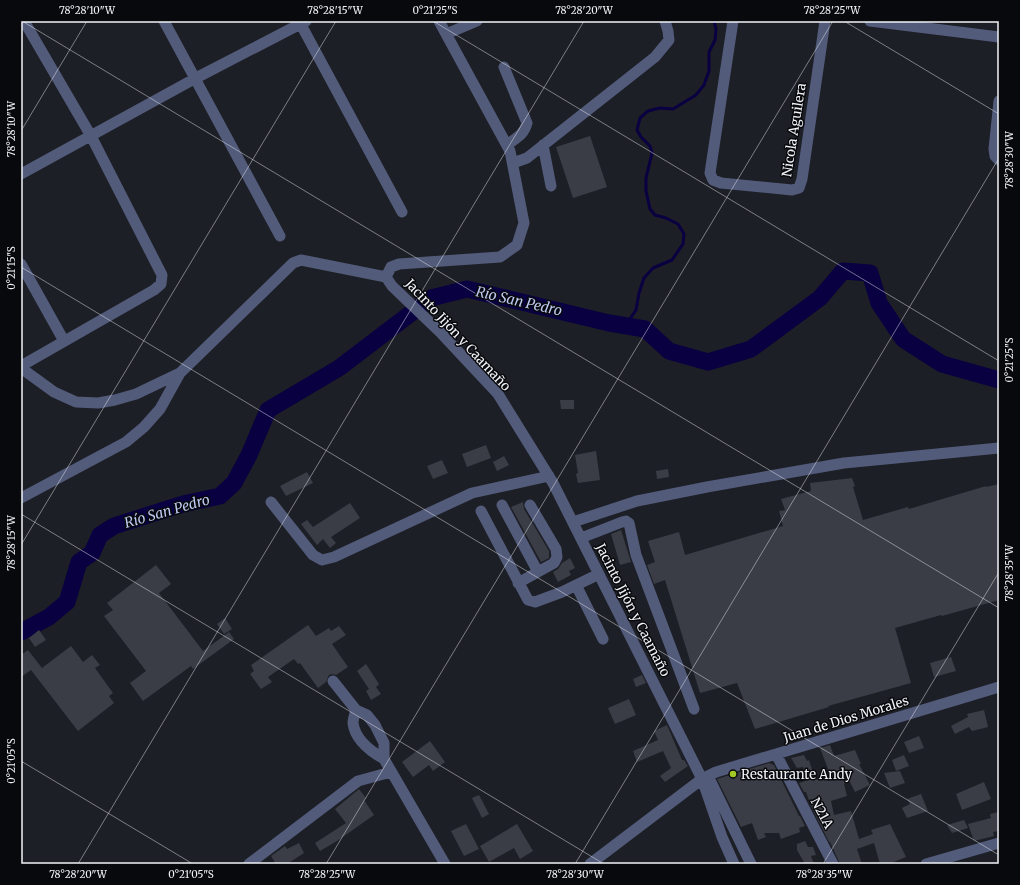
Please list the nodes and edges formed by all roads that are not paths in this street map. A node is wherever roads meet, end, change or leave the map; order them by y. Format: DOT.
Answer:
graph roads {
  1 [pos="24,21"];
  2 [pos="164,21"];
  3 [pos="439,21"];
  4 [pos="477,21"];
  5 [pos="665,21"];
  6 [pos="733,21"];
  7 [pos="825,21"];
  8 [pos="870,21"];
  9 [pos="302,22"];
  10 [pos="887,22"];
  11 [pos="446,34"];
  12 [pos="999,37"];
  13 [pos="504,67"];
  14 [pos="196,78"];
  15 [pos="999,101"];
  16 [pos="92,136"];
  17 [pos="507,145"];
  18 [pos="543,145"];
  19 [pos="999,160"];
  20 [pos="513,163"];
  21 [pos="21,174"];
  22 [pos="551,186"];
  23 [pos="402,212"];
  24 [pos="280,236"];
  25 [pos="21,264"];
  26 [pos="389,281"];
  27 [pos="64,341"];
  28 [pos="21,367"];
  29 [pos="180,373"];
  30 [pos="999,448"];
  31 [pos="548,476"];
  32 [pos="21,498"];
  33 [pos="271,502"];
  34 [pos="502,505"];
  35 [pos="530,506"];
  36 [pos="482,511"];
  37 [pos="572,522"];
  38 [pos="581,538"];
  39 [pos="538,572"];
  40 [pos="599,574"];
  41 [pos="518,583"];
  42 [pos="576,585"];
  43 [pos="603,639"];
  44 [pos="333,681"];
  45 [pos="999,687"];
  46 [pos="694,709"];
  47 [pos="356,710"];
  48 [pos="776,754"];
  49 [pos="384,759"];
  50 [pos="392,772"];
  51 [pos="705,777"];
  52 [pos="999,843"];
  53 [pos="249,864"];
  54 [pos="445,864"];
  55 [pos="590,864"];
  56 [pos="734,864"];
  57 [pos="751,864"];
  58 [pos="833,864"];
  59 [pos="926,864"];
  1 -- 16 [label="street"];
  2 -- 14 [label="street"];
  3 -- 11 [label="street, Jacinto Jijón y Caamaño"];
  4 -- 11 [label="street"];
  5 -- 18 [label="street"];
  6 -- 7 [label="street, Nicola Aguilera"];
  8 -- 10 [label="street"];
  9 -- 14 [label="street"];
  9 -- 23 [label="street"];
  10 -- 12 [label="street"];
  11 -- 17 [label="street, Jacinto Jijón y Caamaño"];
  13 -- 17 [label="street"];
  14 -- 16 [label="street"];
  14 -- 24 [label="street"];
  15 -- 19 [label="street"];
  16 -- 21 [label="street"];
  16 -- 27 [label="street"];
  17 -- 20 [label="street, Jacinto Jijón y Caamaño"];
  18 -- 20 [label="street"];
  18 -- 22 [label="street"];
  20 -- 26 [label="street, Jacinto Jijón y Caamaño"];
  25 -- 27 [label="street"];
  26 -- 29 [label="street"];
  26 -- 31 [label="street, Jacinto Jijón y Caamaño"];
  27 -- 28 [label="street"];
  28 -- 29 [label="street"];
  29 -- 32 [label="street"];
  30 -- 37 [label="street"];
  31 -- 33 [label="street"];
  31 -- 37 [label="street, Jacinto Jijón y Caamaño"];
  34 -- 39 [label="street"];
  35 -- 39 [label="street"];
  36 -- 41 [label="street"];
  37 -- 38 [label="street, Jacinto Jijón y Caamaño"];
  38 -- 40 [label="street, Jacinto Jijón y Caamaño"];
  38 -- 46 [label="street"];
  39 -- 41 [label="street"];
  40 -- 42 [label="street"];
  40 -- 51 [label="street, Jacinto Jijón y Caamaño"];
  41 -- 42 [label="street"];
  42 -- 43 [label="street"];
  44 -- 47 [label="street"];
  45 -- 48 [label="street, Juan de Dios Morales"];
  47 -- 49 [label="street"];
  47 -- 49 [label="street"];
  48 -- 51 [label="street, Juan de Dios Morales"];
  48 -- 58 [label="street, N21A"];
  49 -- 50 [label="street"];
  50 -- 53 [label="street"];
  50 -- 54 [label="street"];
  51 -- 55 [label="street"];
  51 -- 56 [label="street"];
  51 -- 57 [label="street"];
  52 -- 59 [label="street"];
}
